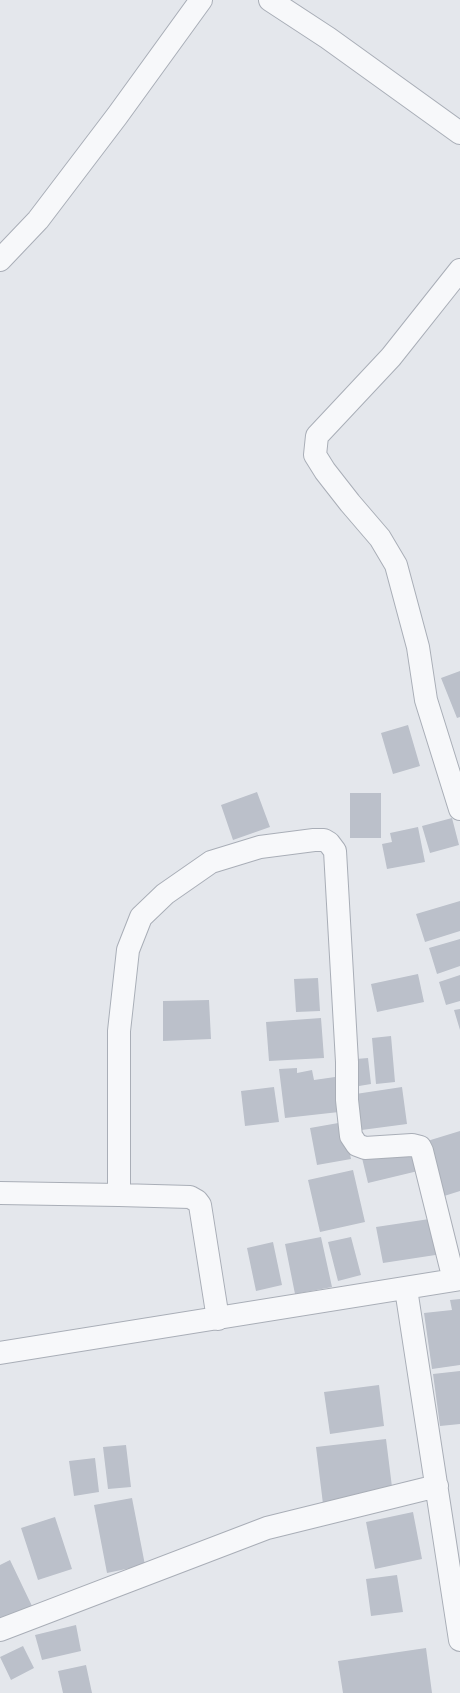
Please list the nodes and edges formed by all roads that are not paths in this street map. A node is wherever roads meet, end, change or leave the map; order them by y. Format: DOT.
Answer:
graph roads {
  1 [pos="201,0"];
  2 [pos="270,0"];
  3 [pos="460,133"];
  4 [pos="0,260"];
  5 [pos="460,270"];
  6 [pos="460,809"];
  7 [pos="0,1193"];
  8 [pos="119,1195"];
  9 [pos="457,1280"];
  10 [pos="406,1288"];
  11 [pos="218,1318"];
  12 [pos="0,1353"];
  13 [pos="437,1486"];
  14 [pos="452,1530"];
  15 [pos="0,1630"];
  16 [pos="460,1640"];
  1 -- 4 [label="street"];
  2 -- 3 [label="street"];
  5 -- 6 [label="street"];
  7 -- 8 [label="street"];
  8 -- 9 [label="street"];
  8 -- 11 [label="street"];
  9 -- 10 [label="street"];
  10 -- 11 [label="street"];
  10 -- 13 [label="street"];
  11 -- 12 [label="street"];
  13 -- 14 [label="street"];
  13 -- 15 [label="street"];
  14 -- 16 [label="street"];
}
